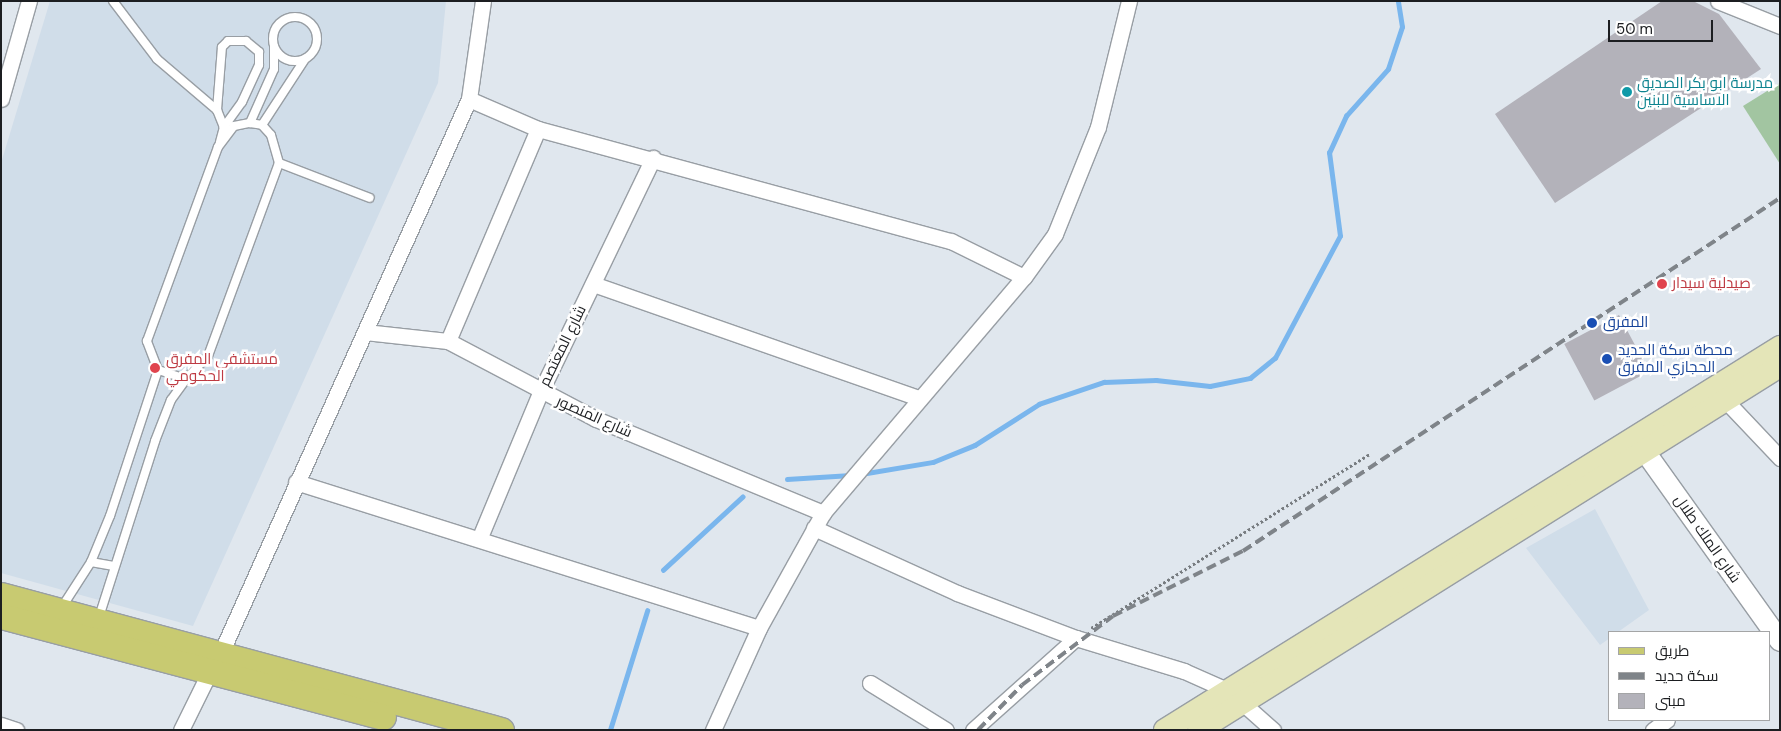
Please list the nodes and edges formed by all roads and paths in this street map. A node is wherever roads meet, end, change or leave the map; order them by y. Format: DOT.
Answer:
graph roads {
  1 [pos="29,1"];
  2 [pos="113,1"];
  3 [pos="483,1"];
  4 [pos="1129,1"];
  5 [pos="1718,1"];
  6 [pos="1780,26"];
  7 [pos="274,45"];
  8 [pos="305,59"];
  9 [pos="5,70"];
  10 [pos="1,99"];
  11 [pos="469,99"];
  12 [pos="217,110"];
  13 [pos="250,123"];
  14 [pos="262,125"];
  15 [pos="224,127"];
  16 [pos="538,129"];
  17 [pos="218,147"];
  18 [pos="653,158"];
  19 [pos="279,163"];
  20 [pos="370,198"];
  21 [pos="1024,277"];
  22 [pos="593,284"];
  23 [pos="365,332"];
  24 [pos="448,341"];
  25 [pos="1780,347"];
  26 [pos="1780,366"];
  27 [pos="158,370"];
  28 [pos="186,379"];
  29 [pos="540,393"];
  30 [pos="919,398"];
  31 [pos="1726,401"];
  32 [pos="1640,444"];
  33 [pos="1369,454"];
  34 [pos="1780,458"];
  35 [pos="125,473"];
  36 [pos="142,478"];
  37 [pos="296,482"];
  38 [pos="828,507"];
  39 [pos="814,528"];
  40 [pos="1501,530"];
  41 [pos="480,537"];
  42 [pos="91,562"];
  43 [pos="114,566"];
  44 [pos="1,595"];
  45 [pos="1,616"];
  46 [pos="55,621"];
  47 [pos="759,628"];
  48 [pos="94,632"];
  49 [pos="1076,638"];
  50 [pos="1780,642"];
  51 [pos="215,664"];
  52 [pos="870,683"];
  53 [pos="1236,697"];
  54 [pos="1666,721"];
  55 [pos="1,725"];
  56 [pos="16,730"];
  57 [pos="181,730"];
  58 [pos="434,730"];
  59 [pos="502,730"];
  60 [pos="713,730"];
  61 [pos="946,730"];
  62 [pos="973,730"];
  63 [pos="1165,730"];
  64 [pos="1199,730"];
  65 [pos="1273,730"];
  66 [pos="1653,730"];
  1 -- 9 [label="street"];
  2 -- 12 [label="lane"];
  3 -- 11 [label="street"];
  4 -- 21 [label="street"];
  5 -- 6 [label="street"];
  7 -- 8 [label="lane"];
  7 -- 8 [label="lane"];
  7 -- 13 [label="lane"];
  8 -- 14 [label="lane"];
  9 -- 10 [label="street"];
  11 -- 16 [label="street"];
  11 -- 23 [label="street"];
  12 -- 15 [label="lane"];
  12 -- 15 [label="lane"];
  13 -- 14 [label="lane"];
  13 -- 17 [label="lane"];
  14 -- 19 [label="lane"];
  15 -- 17 [label="lane"];
  16 -- 18 [label="street"];
  16 -- 24 [label="street"];
  17 -- 27 [label="lane"];
  18 -- 21 [label="street"];
  18 -- 22 [label="street, شارع المعتصم"];
  19 -- 20 [label="lane"];
  19 -- 28 [label="lane"];
  21 -- 30 [label="street"];
  22 -- 29 [label="street, شارع المعتصم"];
  22 -- 30 [label="street"];
  23 -- 24 [label="street, شارع المنصور"];
  23 -- 37 [label="street"];
  24 -- 29 [label="street, شارع المنصور"];
  25 -- 32 [label="main road"];
  26 -- 31 [label="main road"];
  27 -- 28 [label="lane"];
  27 -- 35 [label="lane"];
  28 -- 36 [label="lane"];
  29 -- 38 [label="street, شارع المنصور"];
  29 -- 41 [label="street, شارع المعتصم"];
  30 -- 38 [label="street"];
  31 -- 32 [label="main road"];
  31 -- 34 [label="street"];
  32 -- 40 [label="main road"];
  32 -- 50 [label="street, شارع الملك طلال"];
  33 -- 49 [label="path"];
  35 -- 36 [label="lane"];
  35 -- 42 [label="lane"];
  36 -- 43 [label="lane"];
  37 -- 41 [label="street"];
  37 -- 51 [label="street"];
  38 -- 39 [label="street"];
  39 -- 47 [label="street"];
  39 -- 49 [label="street"];
  40 -- 53 [label="main road"];
  40 -- 53 [label="main road"];
  41 -- 47 [label="street"];
  42 -- 43 [label="lane"];
  42 -- 46 [label="lane"];
  43 -- 48 [label="lane"];
  44 -- 46 [label="main road"];
  45 -- 46 [label="main road"];
  46 -- 48 [label="main road"];
  47 -- 60 [label="street"];
  48 -- 51 [label="main road"];
  49 -- 53 [label="street"];
  49 -- 62 [label="street"];
  51 -- 57 [label="street"];
  51 -- 58 [label="main road"];
  51 -- 59 [label="main road"];
  52 -- 61 [label="street"];
  53 -- 63 [label="main road"];
  53 -- 64 [label="main road"];
  53 -- 65 [label="street"];
  54 -- 66 [label="street"];
  55 -- 56 [label="street"];
}
